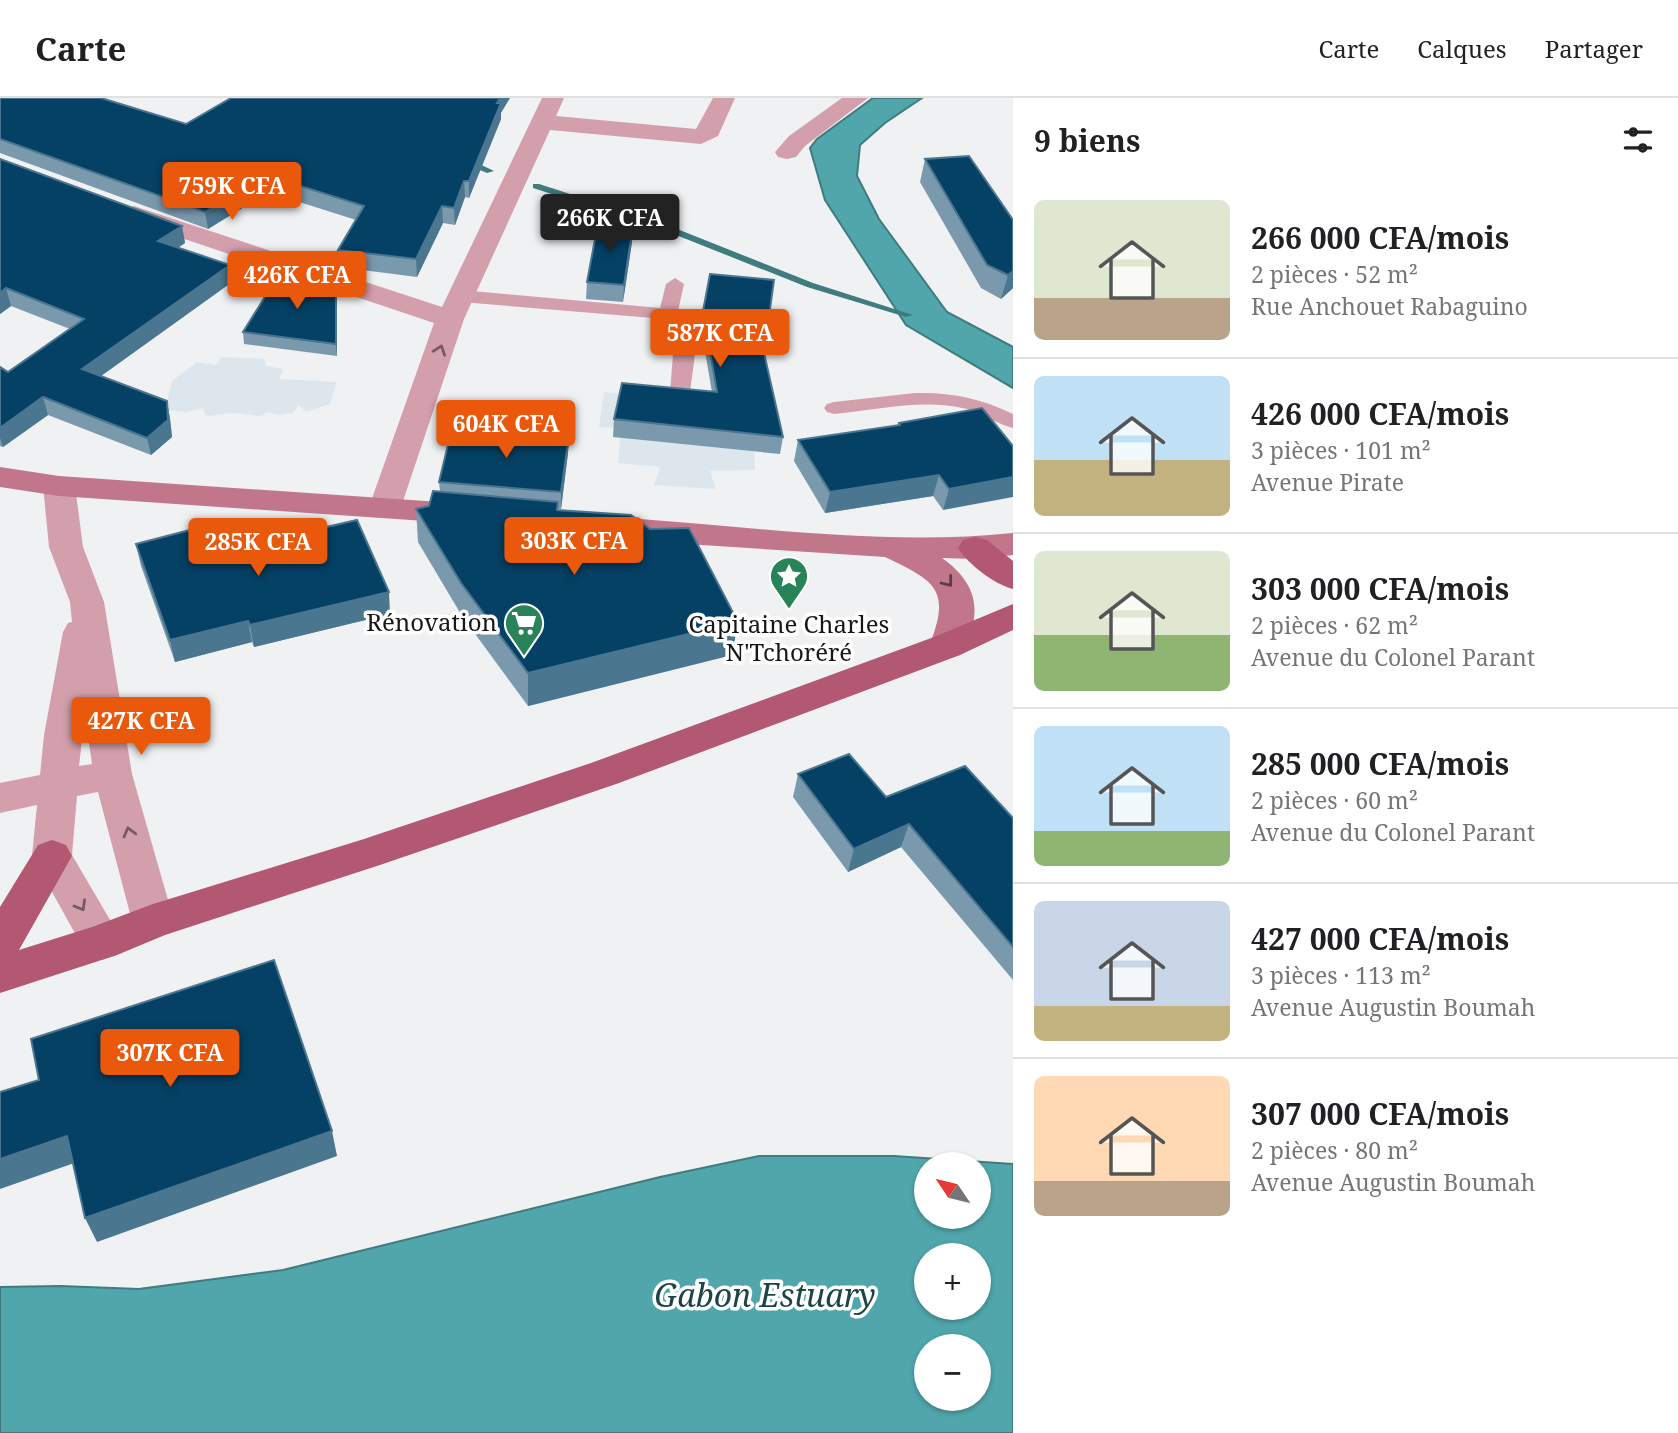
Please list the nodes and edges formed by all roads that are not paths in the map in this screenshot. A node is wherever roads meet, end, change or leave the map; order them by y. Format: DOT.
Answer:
graph roads {
  1 [pos="724,98"];
  2 [pos="857,98"];
  3 [pos="548,110"];
  4 [pos="787,152"];
  5 [pos="108,204"];
  6 [pos="675,284"];
  7 [pos="456,308"];
  8 [pos="668,314"];
  9 [pos="680,393"];
  10 [pos="834,408"];
  11 [pos="1013,422"];
  12 [pos="0,477"];
  13 [pos="58,486"];
  14 [pos="385,507"];
  15 [pos="497,517"];
  16 [pos="608,527"];
  17 [pos="1013,544"];
  18 [pos="891,547"];
  19 [pos="975,548"];
  20 [pos="1013,578"];
  21 [pos="87,602"];
  22 [pos="1011,621"];
  23 [pos="947,646"];
  24 [pos="114,774"];
  25 [pos="57,788"];
  26 [pos="0,798"];
  27 [pos="52,856"];
  28 [pos="153,921"];
  29 [pos="102,942"];
  30 [pos="0,946"];
  31 [pos="0,975"];
  1 -- 3 [label="street"];
  2 -- 4 [label="street"];
  3 -- 7 [label="street"];
  5 -- 7 [label="street"];
  6 -- 8 [label="lane"];
  7 -- 8 [label="lane"];
  14 -- 7 [label="street, one-way"];
  8 -- 9 [label="lane"];
  10 -- 11 [label="lane"];
  12 -- 13 [label="main road"];
  13 -- 14 [label="main road"];
  13 -- 21 [label="street"];
  14 -- 15 [label="main road"];
  16 -- 18 [label="main road"];
  17 -- 19 [label="main road"];
  18 -- 19 [label="main road"];
  18 -- 23 [label="main road, one-way"];
  19 -- 20 [label="main road"];
  21 -- 24 [label="street"];
  21 -- 25 [label="street"];
  22 -- 23 [label="main road"];
  23 -- 28 [label="main road"];
  24 -- 25 [label="street"];
  28 -- 24 [label="street, one-way"];
  25 -- 26 [label="street"];
  25 -- 27 [label="street"];
  27 -- 29 [label="street, one-way"];
  27 -- 30 [label="main road"];
  28 -- 29 [label="main road"];
  29 -- 31 [label="main road"];
}
